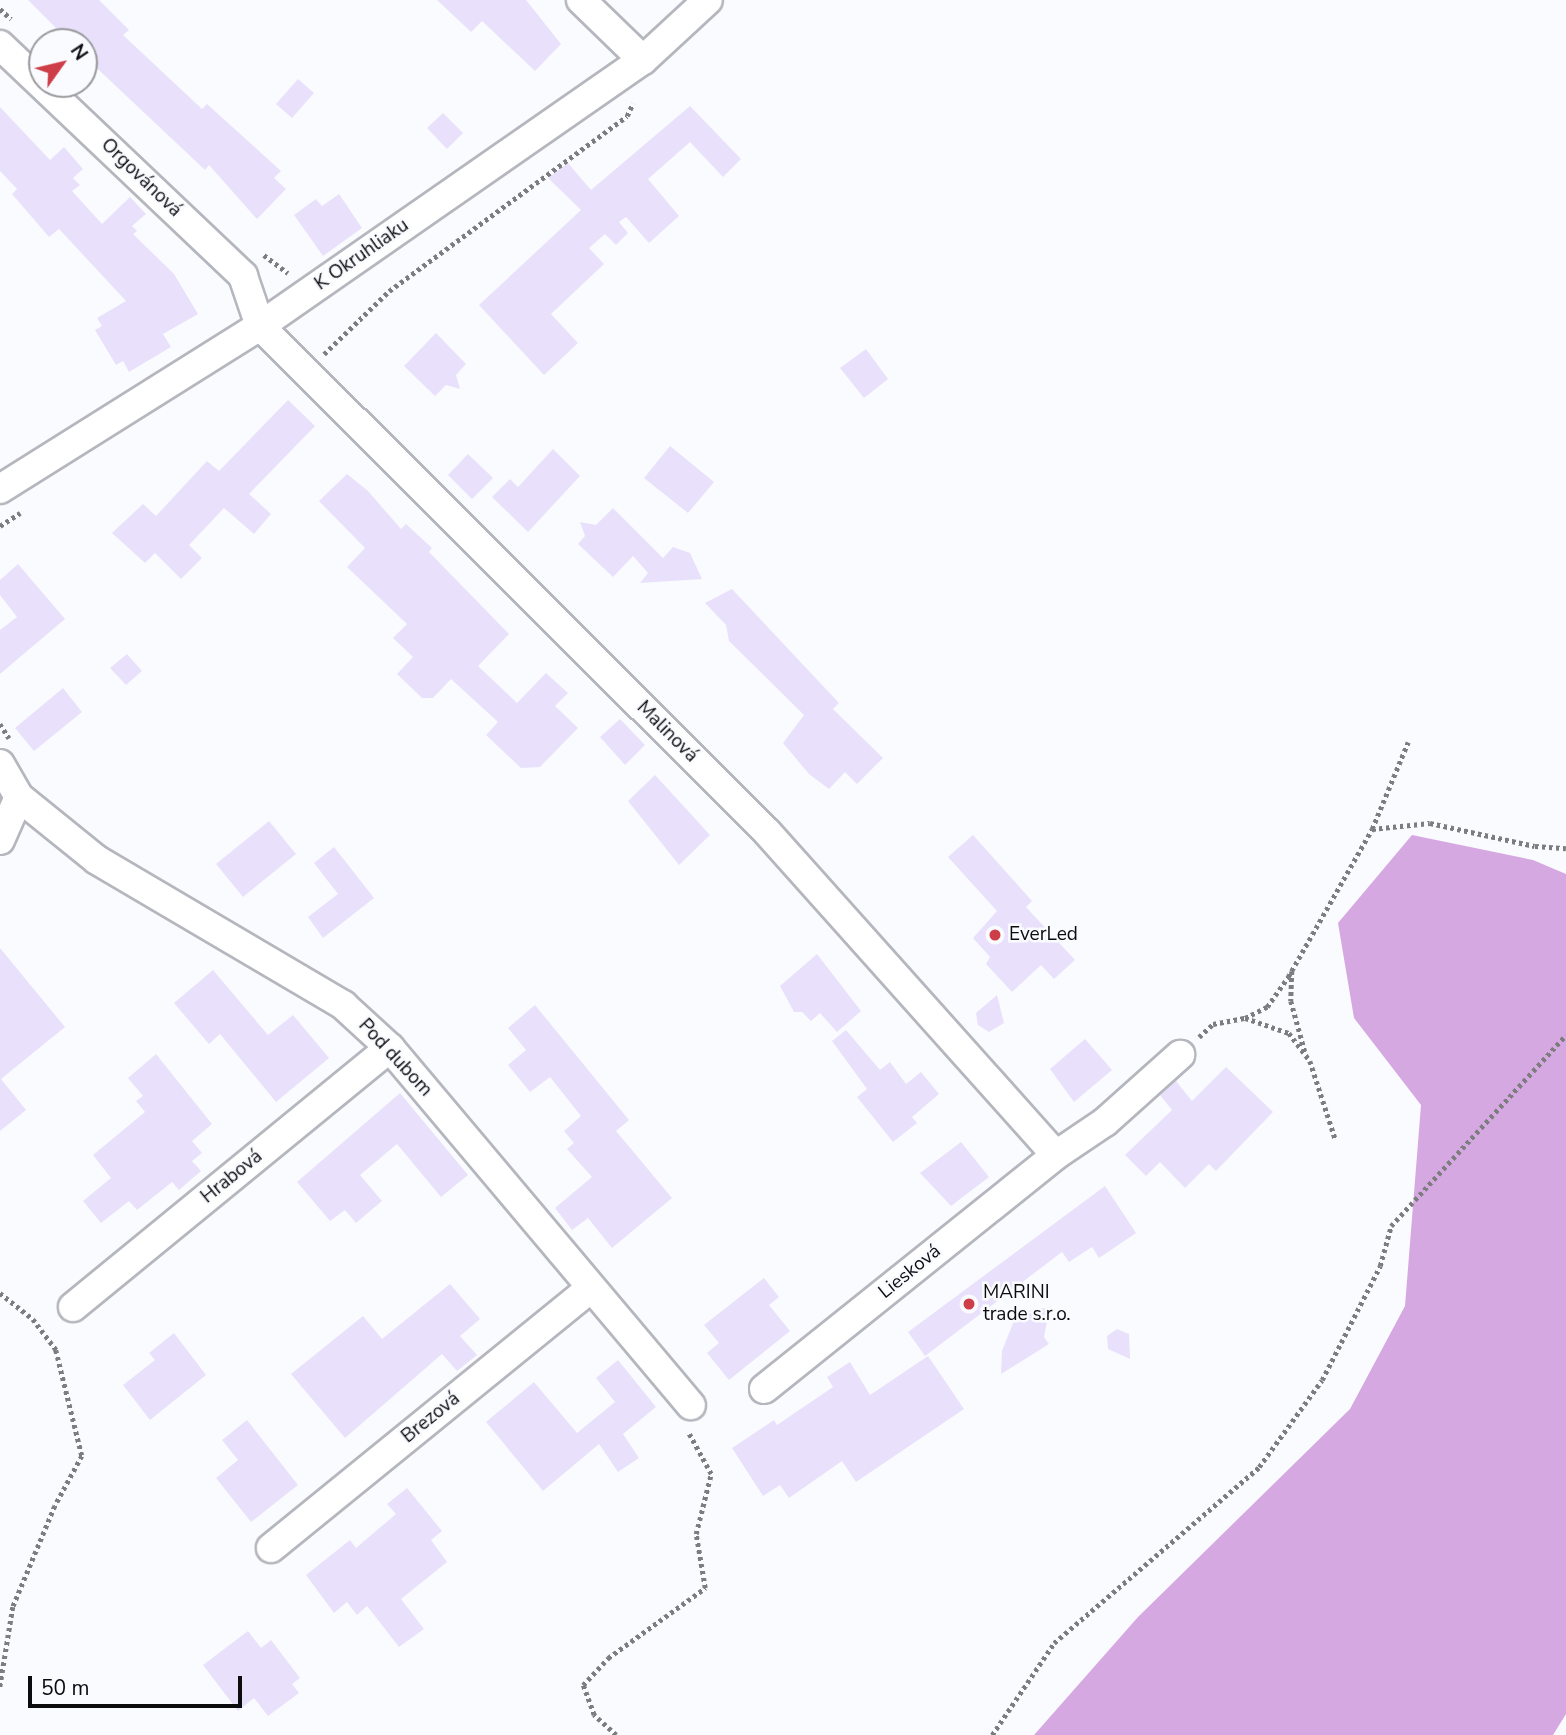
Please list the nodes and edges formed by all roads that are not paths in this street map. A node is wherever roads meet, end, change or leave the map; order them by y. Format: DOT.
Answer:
graph roads {
  1 [pos="581,0"];
  2 [pos="708,0"];
  3 [pos="0,44"];
  4 [pos="632,68"];
  5 [pos="260,326"];
  6 [pos="0,489"];
  7 [pos="0,764"];
  8 [pos="19,797"];
  9 [pos="0,840"];
  10 [pos="390,1048"];
  11 [pos="1181,1055"];
  12 [pos="1056,1155"];
  13 [pos="591,1288"];
  14 [pos="73,1307"];
  15 [pos="764,1389"];
  16 [pos="691,1405"];
  17 [pos="271,1548"];
  1 -- 4 [label="street"];
  2 -- 4 [label="street, K Okruhliaku"];
  3 -- 5 [label="street, Orgovánová"];
  4 -- 5 [label="street, K Okruhliaku"];
  5 -- 6 [label="street, K Okruhliaku"];
  5 -- 12 [label="street, Malinová"];
  7 -- 8 [label="street, Pod dubom"];
  8 -- 9 [label="street"];
  8 -- 10 [label="street, Pod dubom"];
  10 -- 13 [label="street, Pod dubom"];
  10 -- 14 [label="street, Hrabová"];
  11 -- 12 [label="street, Liesková"];
  12 -- 15 [label="street, Liesková"];
  13 -- 16 [label="street, Pod dubom"];
  13 -- 17 [label="street, Brezová"];
}
